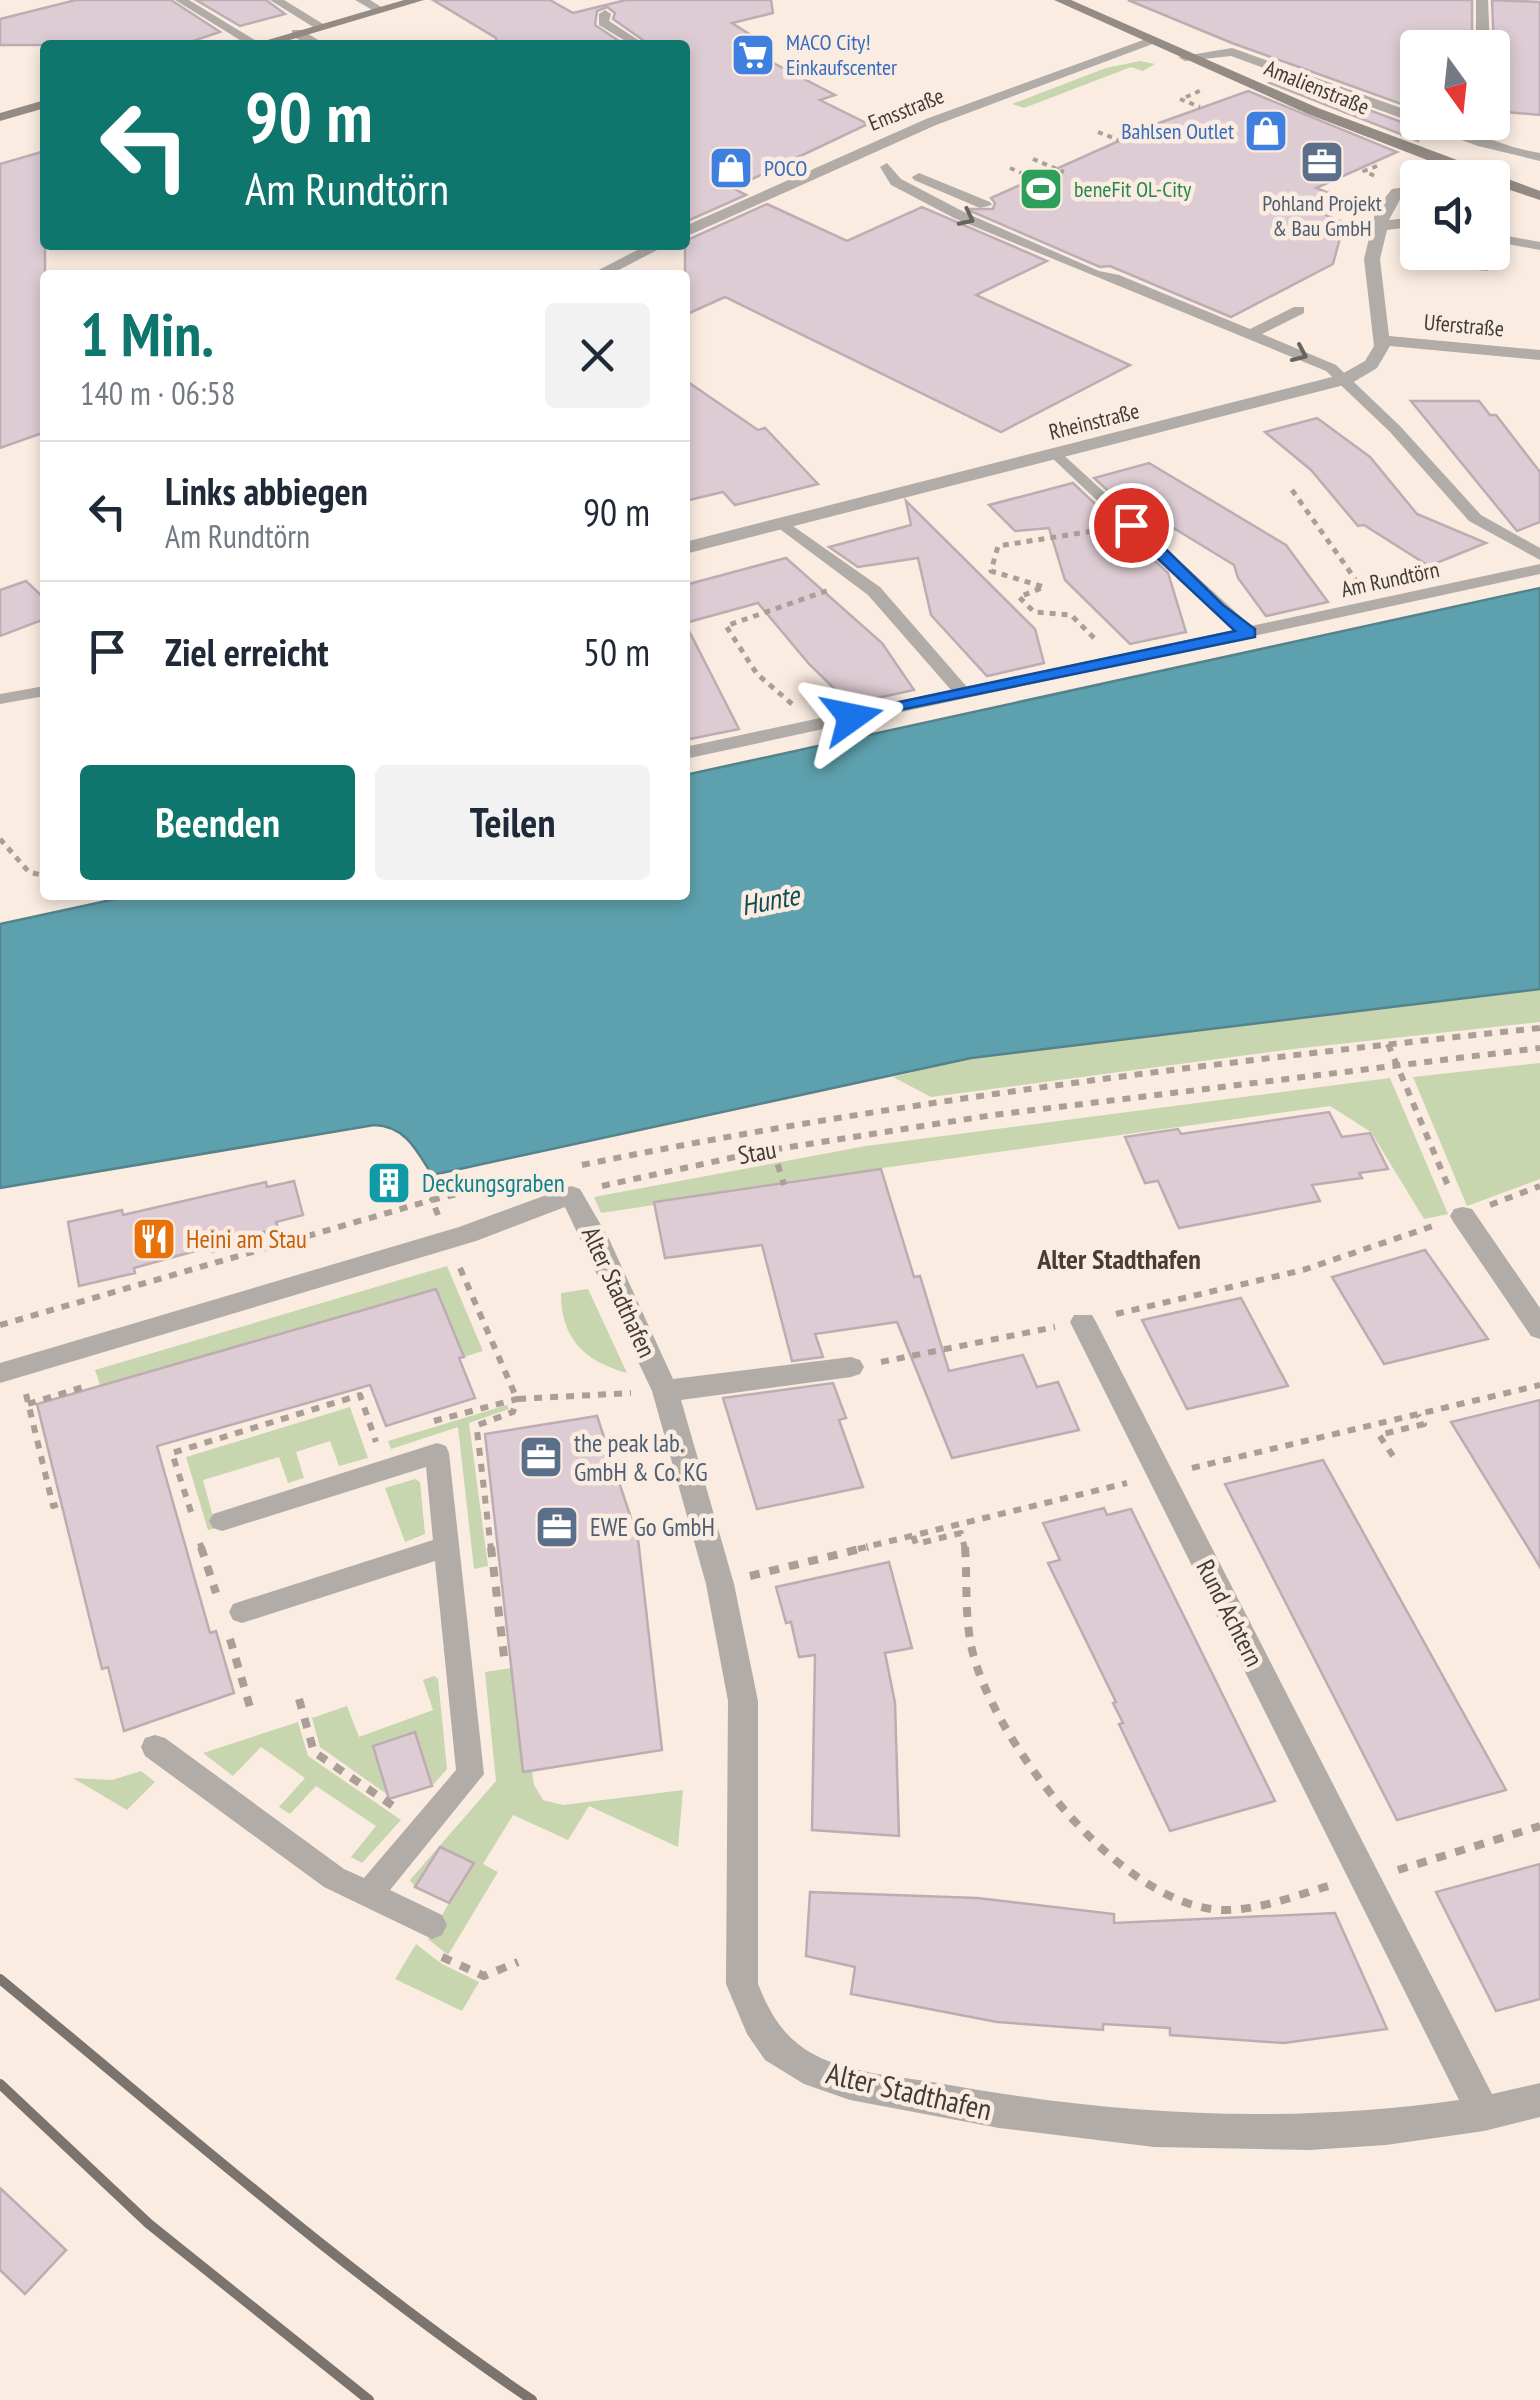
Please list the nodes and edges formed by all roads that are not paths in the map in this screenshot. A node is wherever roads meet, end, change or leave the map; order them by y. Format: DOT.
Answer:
graph roads {
  1 [pos="181,0"];
  2 [pos="276,0"];
  3 [pos="362,0"];
  4 [pos="418,0"];
  5 [pos="1060,0"];
  6 [pos="1482,0"];
  7 [pos="380,10"];
  8 [pos="605,14"];
  9 [pos="322,27"];
  10 [pos="1483,30"];
  11 [pos="298,33"];
  12 [pos="249,40"];
  13 [pos="274,40"];
  14 [pos="310,40"];
  15 [pos="632,40"];
  16 [pos="1151,42"];
  17 [pos="1185,57"];
  18 [pos="40,105"];
  19 [pos="1400,112"];
  20 [pos="0,117"];
  21 [pos="1480,140"];
  22 [pos="1486,142"];
  23 [pos="1540,157"];
  24 [pos="1443,160"];
  25 [pos="926,166"];
  26 [pos="887,167"];
  27 [pos="1510,185"];
  28 [pos="1400,192"];
  29 [pos="1540,196"];
  30 [pos="985,206"];
  31 [pos="1400,224"];
  32 [pos="1382,226"];
  33 [pos="690,230"];
  34 [pos="1510,240"];
  35 [pos="1540,246"];
  36 [pos="649,250"];
  37 [pos="607,270"];
  38 [pos="1437,270"];
  39 [pos="1436,284"];
  40 [pos="1298,310"];
  41 [pos="1253,334"];
  42 [pos="1383,340"];
  43 [pos="1540,355"];
  44 [pos="1346,379"];
  45 [pos="1058,454"];
  46 [pos="782,524"];
  47 [pos="690,547"];
  48 [pos="1540,555"];
  49 [pos="1540,569"];
  50 [pos="1249,633"];
  51 [pos="40,693"];
  52 [pos="964,693"];
  53 [pos="0,699"];
  54 [pos="690,752"];
  55 [pos="1463,1216"];
  56 [pos="1083,1322"];
  57 [pos="1540,1330"];
  58 [pos="851,1367"];
  59 [pos="0,1373"];
  60 [pos="665,1391"];
  61 [pos="222,1521"];
  62 [pos="446,1547"];
  63 [pos="242,1612"];
  64 [pos="155,1747"];
  65 [pos="369,1894"];
  66 [pos="428,1923"];
  67 [pos="1540,2100"];
  68 [pos="1484,2114"];
  1 -- 12 [label="lane"];
  2 -- 9 [label="lane"];
  3 -- 7 [label="lane"];
  4 -- 7 [label="street"];
  5 -- 16 [label="street, Amalienstraße"];
  6 -- 10 [label="street"];
  7 -- 9 [label="street"];
  8 -- 15 [label="lane"];
  9 -- 11 [label="street"];
  11 -- 13 [label="street"];
  11 -- 14 [label="street"];
  16 -- 17 [label="street, Amalienstraße"];
  16 -- 33 [label="street, Emsstraße"];
  17 -- 19 [label="street"];
  17 -- 24 [label="street, Amalienstraße"];
  18 -- 20 [label="street"];
  21 -- 22 [label="street"];
  22 -- 23 [label="street"];
  25 -- 26 [label="lane"];
  26 -- 30 [label="lane"];
  26 -- 41 [label="lane, one-way"];
  27 -- 29 [label="street, Amalienstraße"];
  28 -- 32 [label="street"];
  31 -- 32 [label="street"];
  32 -- 42 [label="street"];
  34 -- 35 [label="lane"];
  36 -- 37 [label="street"];
  38 -- 39 [label="lane"];
  40 -- 41 [label="lane"];
  41 -- 44 [label="lane, one-way"];
  42 -- 43 [label="street, Uferstraße"];
  42 -- 44 [label="street, Rheinstraße"];
  44 -- 45 [label="street, Rheinstraße"];
  44 -- 48 [label="lane"];
  45 -- 46 [label="street, Rheinstraße"];
  45 -- 50 [label="lane"];
  46 -- 47 [label="street, Rheinstraße"];
  46 -- 52 [label="lane"];
  49 -- 50 [label="lane, Am Rundtörn"];
  50 -- 52 [label="lane, Am Rundtörn"];
  51 -- 53 [label="lane"];
  52 -- 54 [label="lane, Am Rundtörn"];
  55 -- 57 [label="street"];
  56 -- 68 [label="street, Rund Achtern"];
  58 -- 60 [label="street"];
  59 -- 60 [label="street, Alter Stadthafen"];
  60 -- 68 [label="street, Alter Stadthafen"];
  61 -- 62 [label="lane"];
  62 -- 63 [label="lane"];
  62 -- 65 [label="lane"];
  64 -- 65 [label="lane"];
  65 -- 66 [label="lane"];
  67 -- 68 [label="street, Alter Stadthafen"];
}
